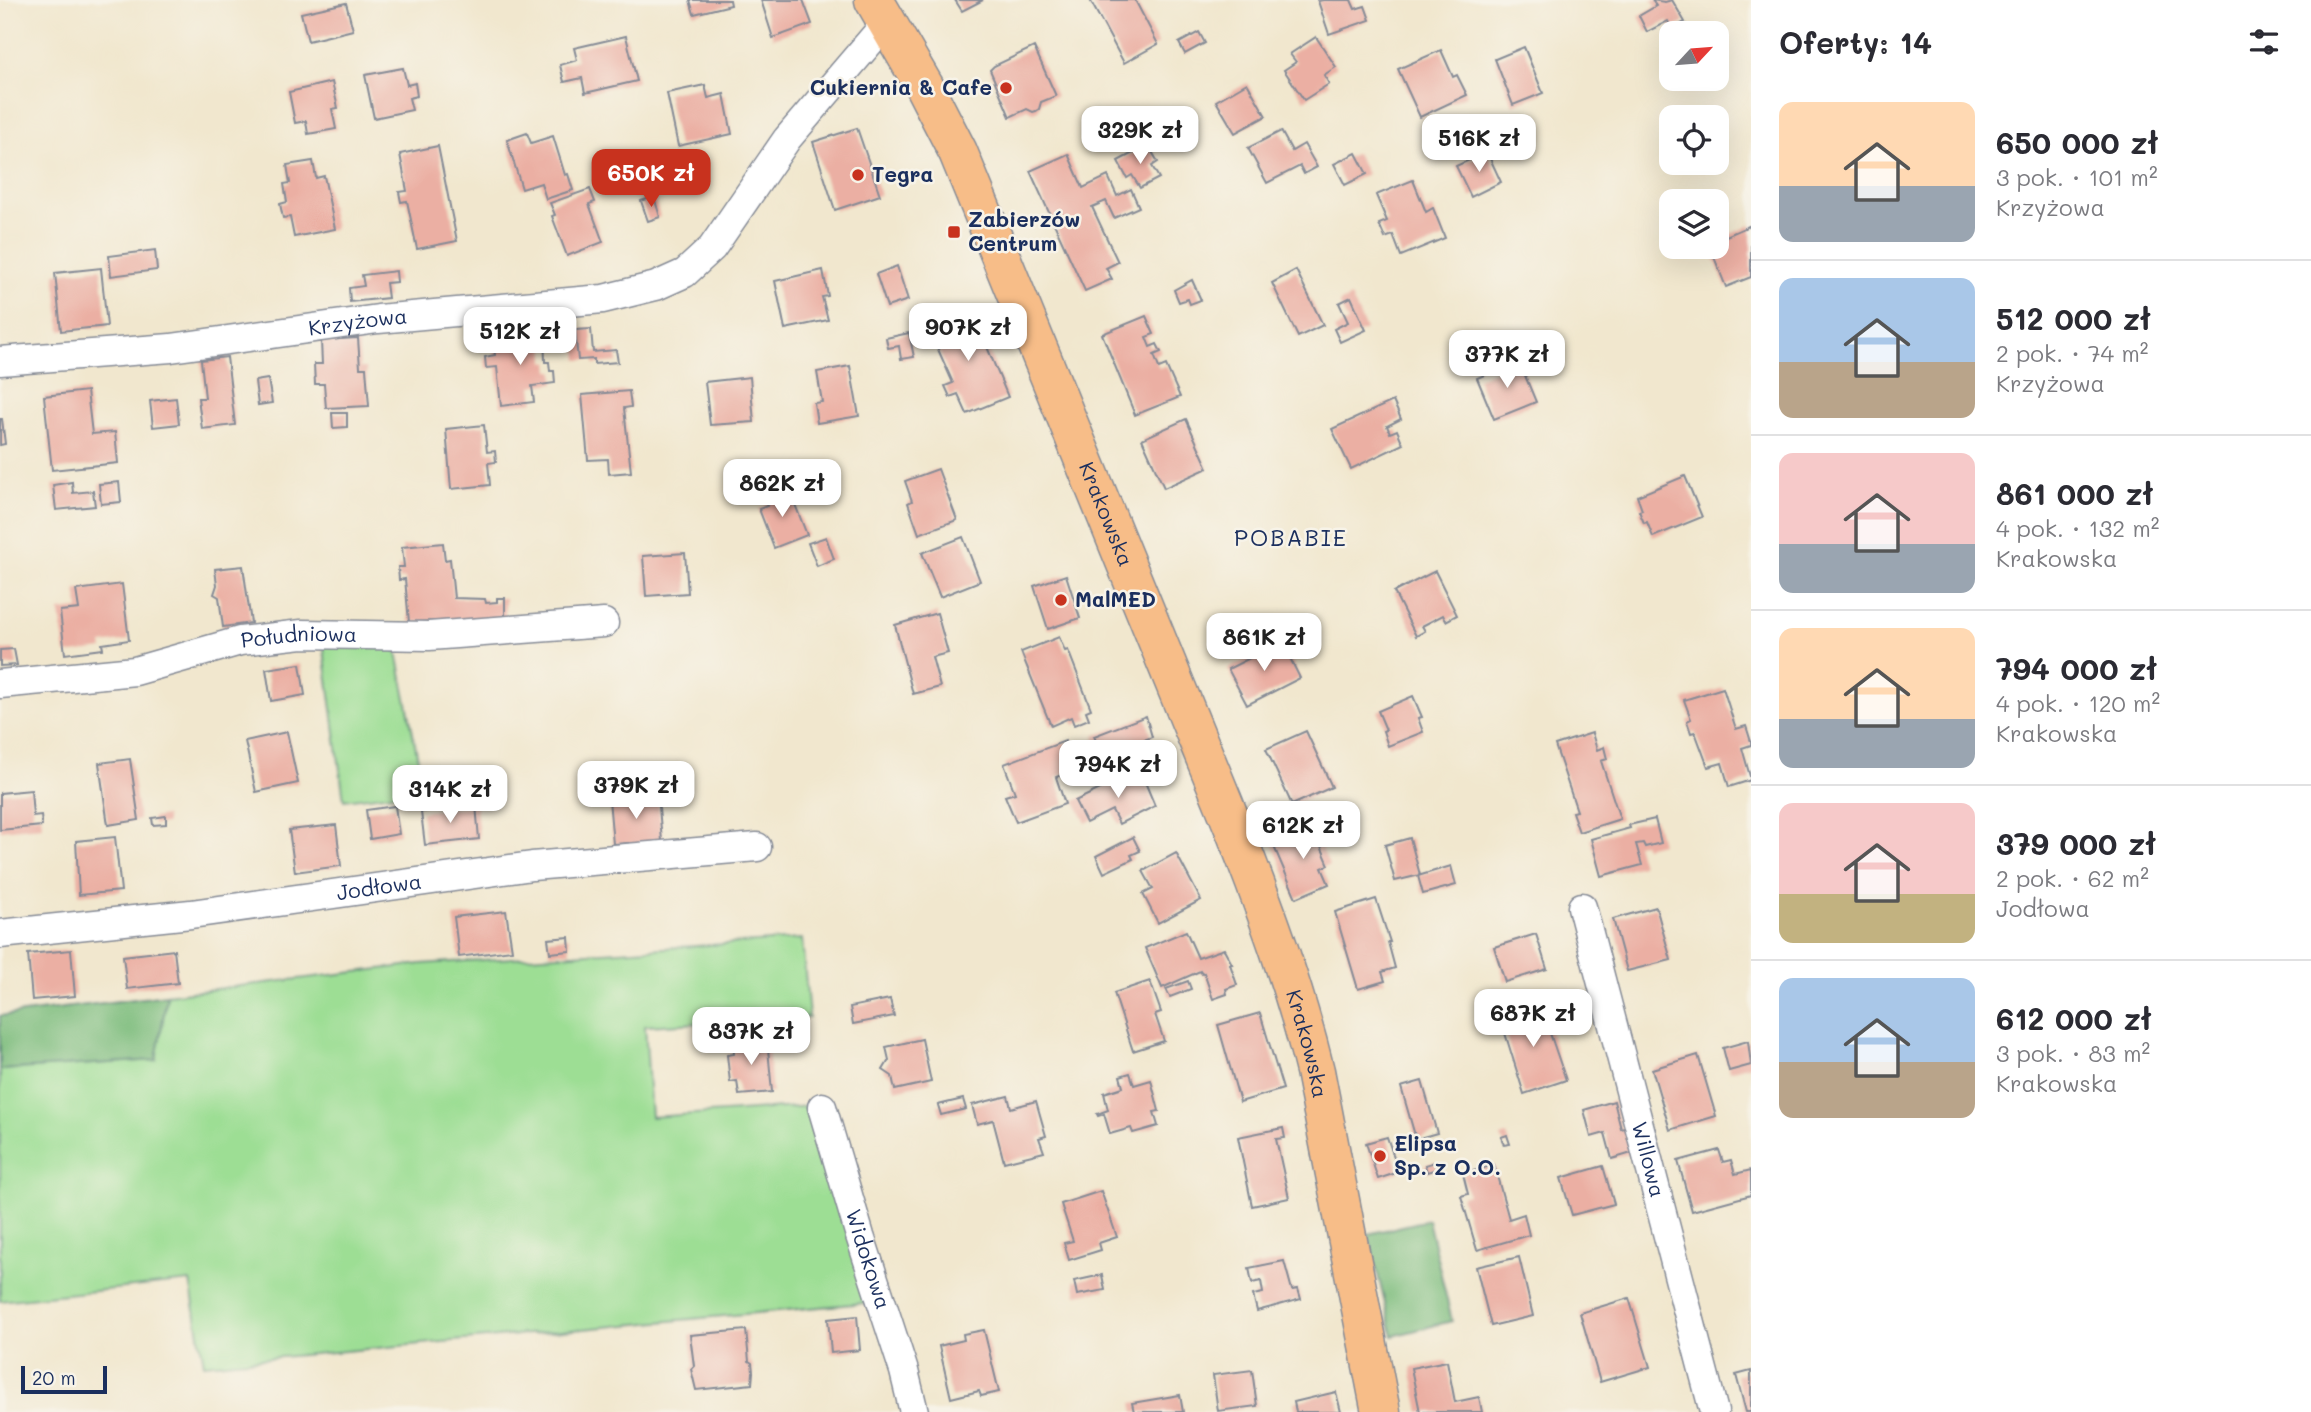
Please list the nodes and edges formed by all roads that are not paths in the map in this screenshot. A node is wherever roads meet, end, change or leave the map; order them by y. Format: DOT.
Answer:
graph roads {
  1 [pos="881,11"];
  2 [pos="0,361"];
  3 [pos="604,623"];
  4 [pos="0,684"];
  5 [pos="757,847"];
  6 [pos="1582,907"];
  7 [pos="0,934"];
  8 [pos="822,1107"];
  9 [pos="914,1412"];
  10 [pos="1381,1412"];
  11 [pos="1714,1412"];
  1 -- 2 [label="street, Krzyżowa"];
  1 -- 10 [label="main road, Krakowska"];
  3 -- 4 [label="street, Południowa"];
  5 -- 7 [label="street, Jodłowa"];
  6 -- 11 [label="street, Willowa"];
  8 -- 9 [label="street, Widokowa"];
}
